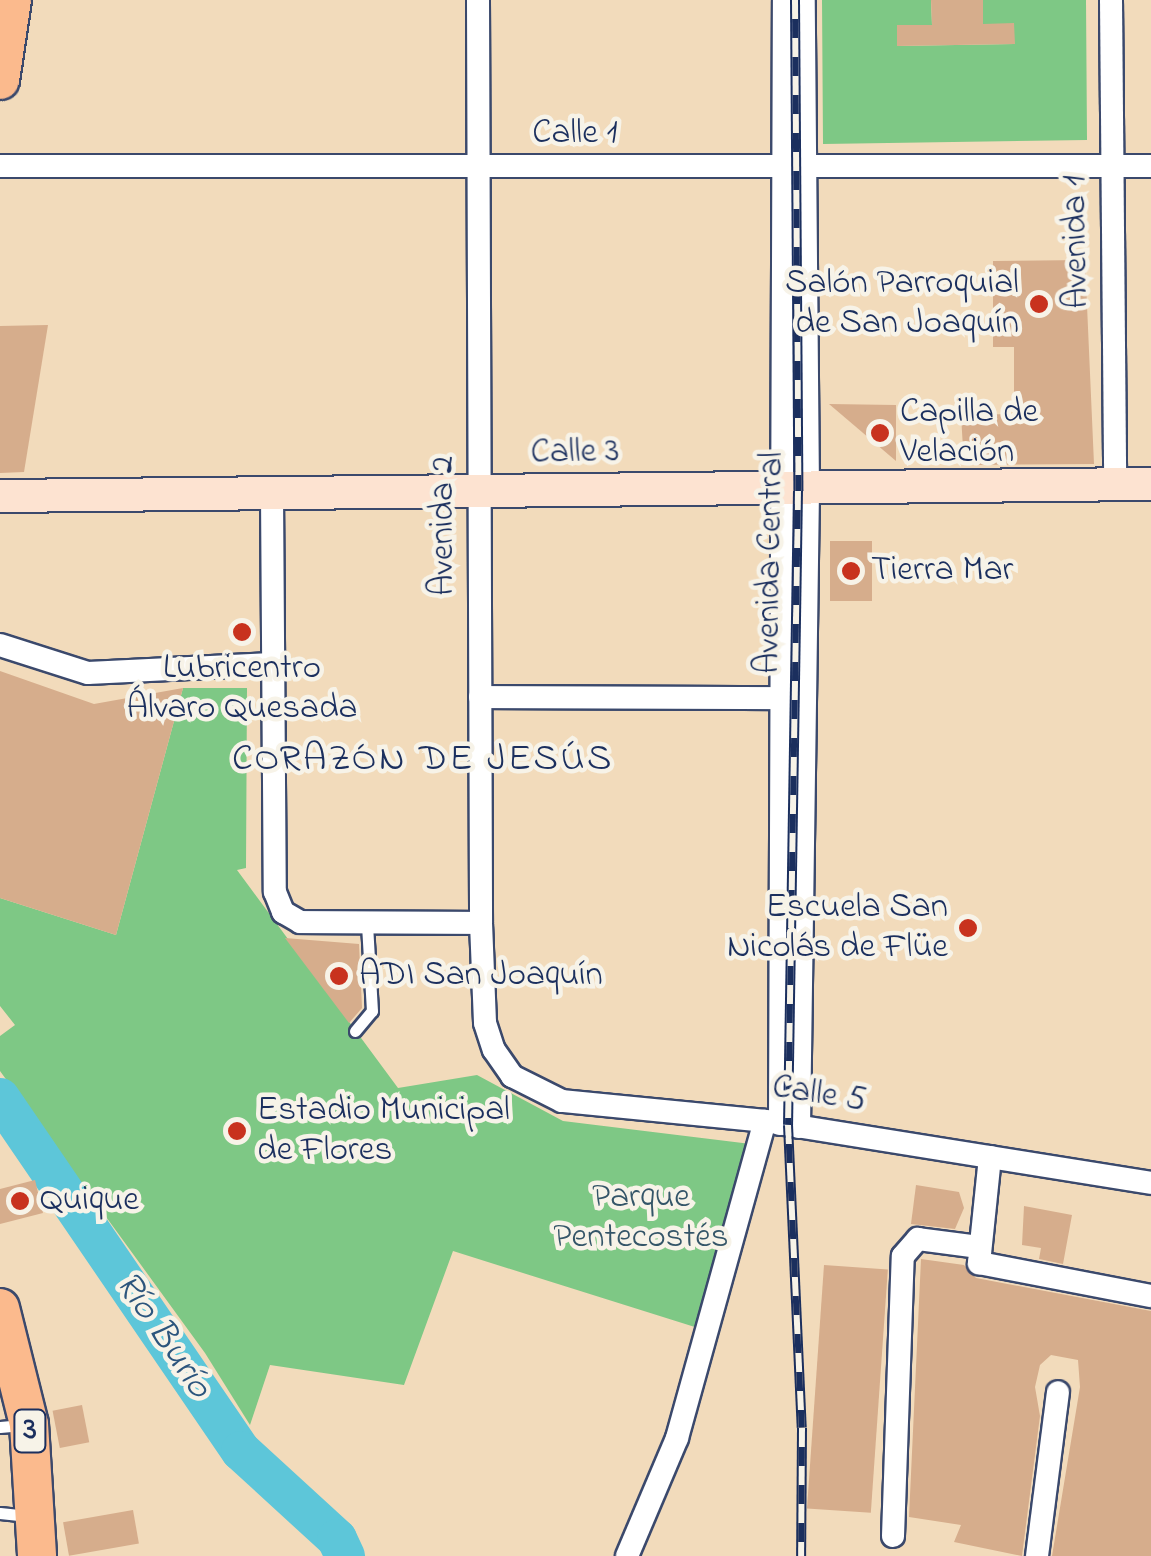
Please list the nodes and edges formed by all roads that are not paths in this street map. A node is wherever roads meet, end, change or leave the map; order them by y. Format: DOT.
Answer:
graph roads {
  1 [pos="12,0"];
  2 [pos="478,0"];
  3 [pos="784,0"];
  4 [pos="804,0"];
  5 [pos="1111,0"];
  6 [pos="0,80"];
  7 [pos="0,166"];
  8 [pos="1112,166"];
  9 [pos="1151,166"];
  10 [pos="794,168"];
  11 [pos="479,169"];
  12 [pos="1115,484"];
  13 [pos="1151,484"];
  14 [pos="796,491"];
  15 [pos="272,494"];
  16 [pos="478,494"];
  17 [pos="0,496"];
  18 [pos="0,645"];
  19 [pos="272,664"];
  20 [pos="480,698"];
  21 [pos="793,698"];
  22 [pos="482,923"];
  23 [pos="367,924"];
  24 [pos="355,1030"];
  25 [pos="494,1050"];
  26 [pos="782,1124"];
  27 [pos="990,1157"];
  28 [pos="1151,1183"];
  29 [pos="979,1248"];
  30 [pos="1151,1296"];
  31 [pos="0,1308"];
  32 [pos="1058,1392"];
  33 [pos="14,1421"];
  34 [pos="18,1515"];
  35 [pos="893,1536"];
  36 [pos="37,1556"];
  37 [pos="626,1556"];
  38 [pos="1036,1556"];
  1 -- 6 [label="main road"];
  2 -- 11 [label="street, Avenida 2"];
  3 -- 10 [label="street, Avenida Central"];
  4 -- 10 [label="street, Avenida Central"];
  5 -- 8 [label="street, Avenida 1"];
  7 -- 11 [label="street, Calle 1"];
  8 -- 9 [label="street, Calle 1"];
  8 -- 10 [label="street, Calle 1"];
  8 -- 12 [label="street, Avenida 1"];
  10 -- 11 [label="street, Calle 1"];
  10 -- 14 [label="street, Avenida Central"];
  11 -- 16 [label="street, Avenida 2"];
  12 -- 13 [label="main road, Calle 3"];
  12 -- 14 [label="main road, Calle 3"];
  14 -- 16 [label="main road, Calle 3"];
  14 -- 21 [label="street, Avenida Central"];
  15 -- 16 [label="main road, Calle 3"];
  15 -- 17 [label="main road, Calle 3"];
  15 -- 19 [label="street"];
  16 -- 20 [label="street, Avenida 2"];
  18 -- 19 [label="street"];
  19 -- 23 [label="street"];
  20 -- 21 [label="street"];
  20 -- 22 [label="street, Avenida 2"];
  21 -- 26 [label="street, Avenida Central"];
  22 -- 23 [label="street"];
  22 -- 25 [label="street, Avenida 2"];
  23 -- 24 [label="lane"];
  25 -- 26 [label="street, Calle 5"];
  26 -- 27 [label="street, Calle 5"];
  26 -- 37 [label="street, Avenida Central"];
  27 -- 28 [label="street, Calle 5"];
  27 -- 29 [label="street"];
  29 -- 30 [label="street"];
  29 -- 35 [label="street"];
  31 -- 33 [label="main road, 3"];
  32 -- 38 [label="street"];
  33 -- 34 [label="main road, 3"];
  34 -- 36 [label="main road, 3"];
}
